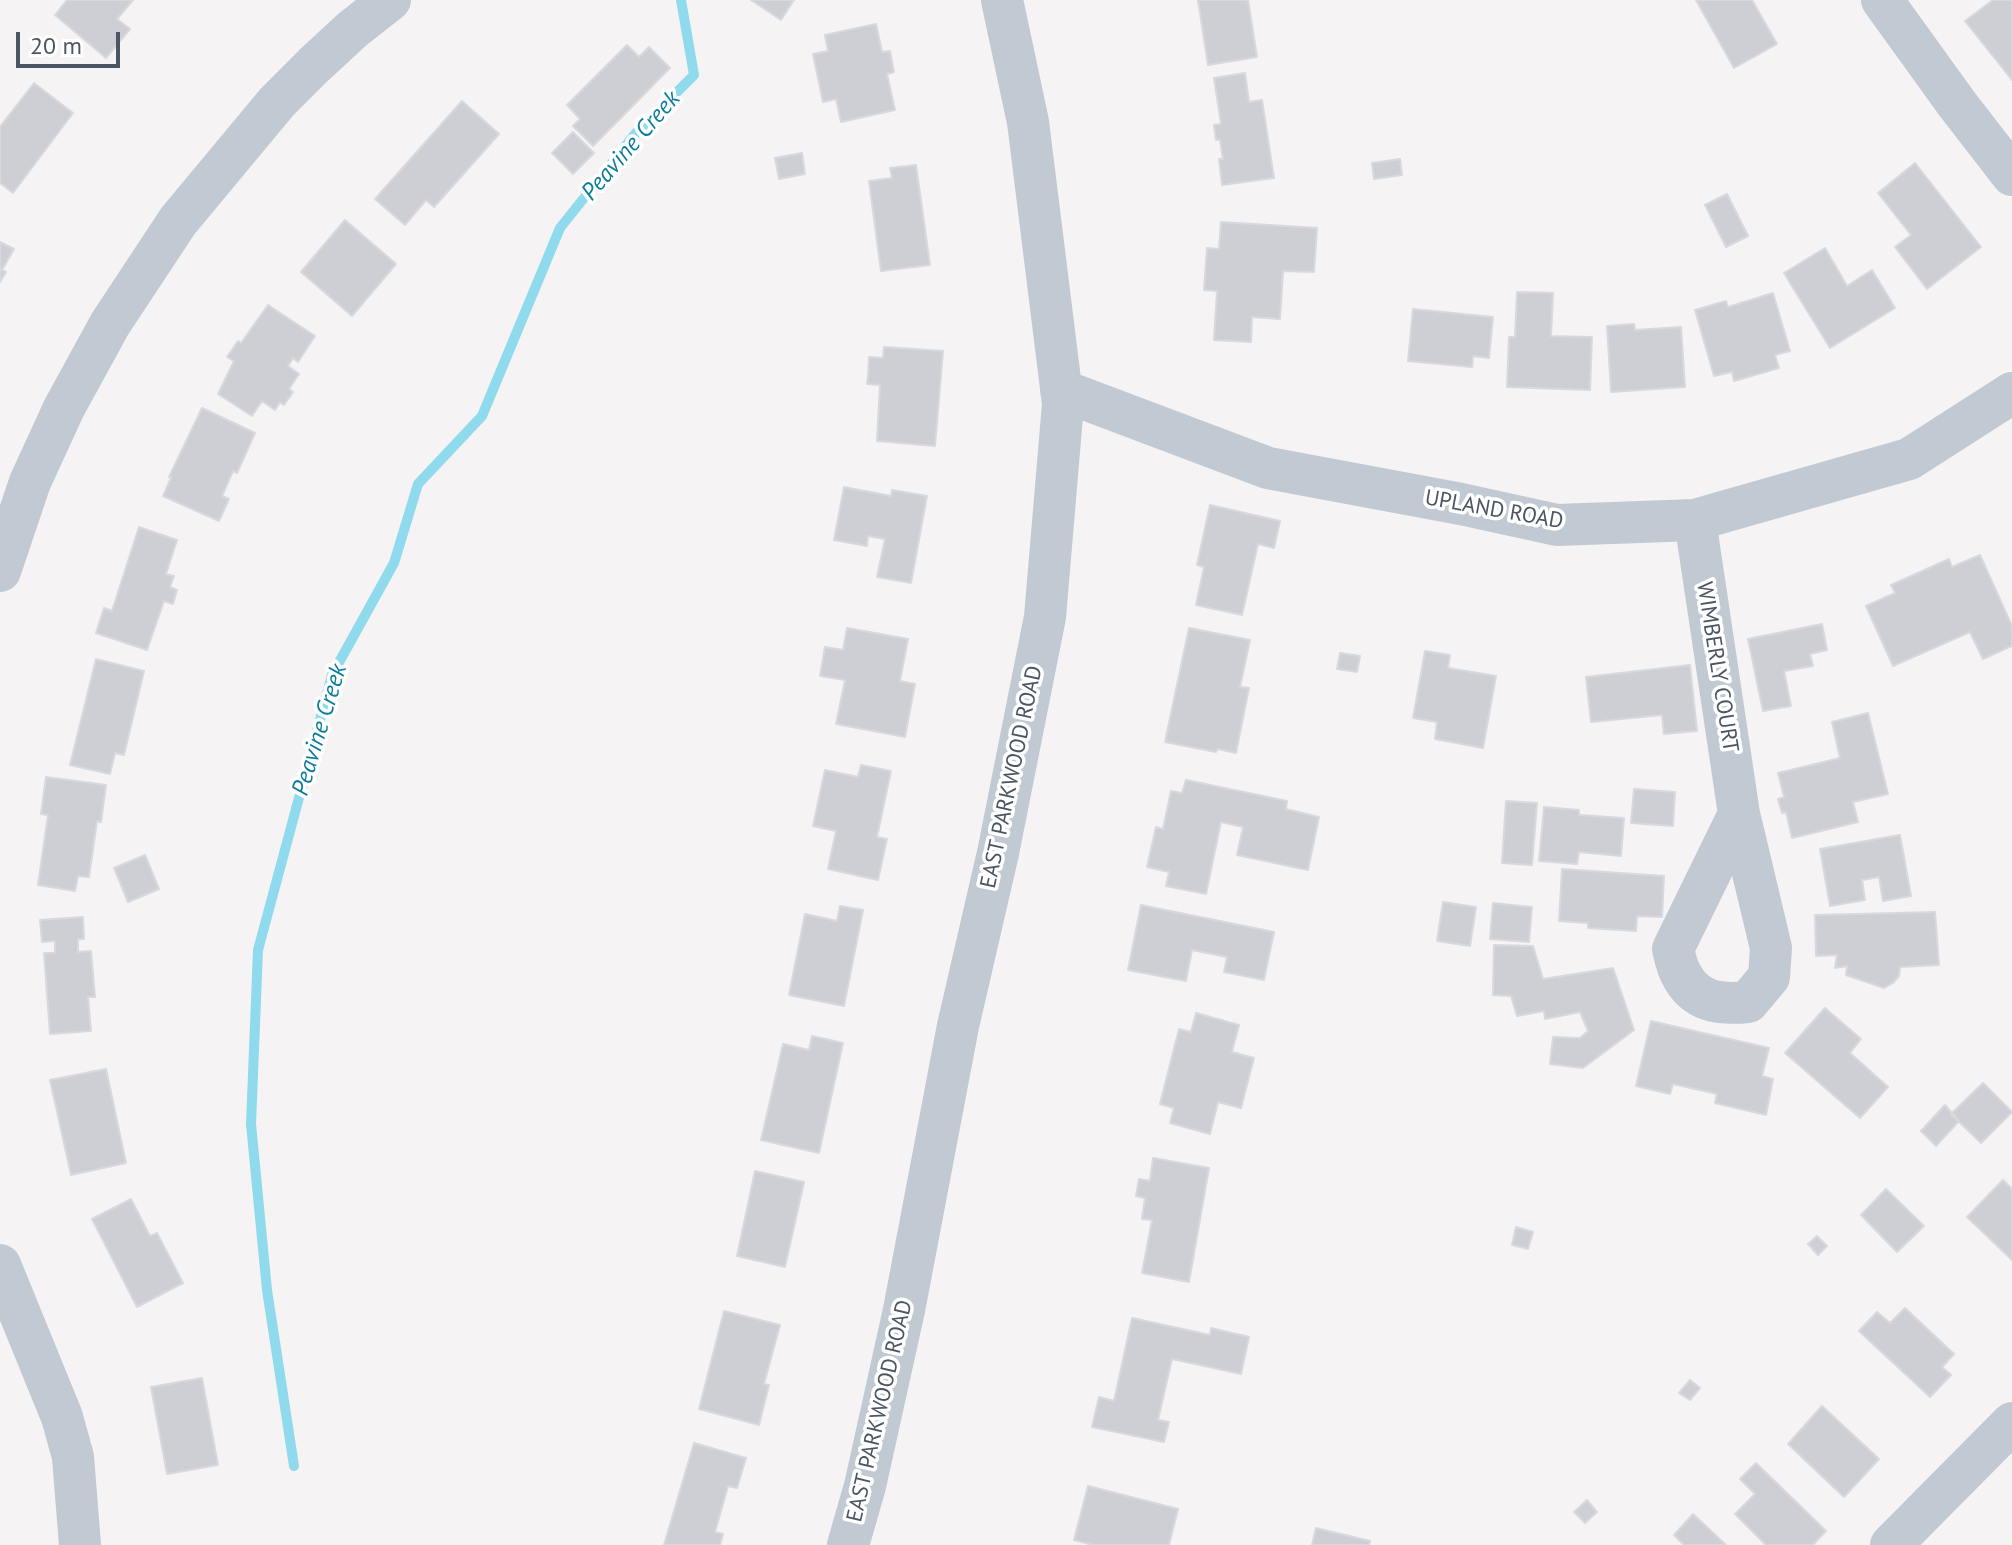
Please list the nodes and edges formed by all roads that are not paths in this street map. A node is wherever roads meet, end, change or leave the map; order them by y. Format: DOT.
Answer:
graph roads {
  1 [pos="390,0"];
  2 [pos="1002,0"];
  3 [pos="1882,0"];
  4 [pos="2012,175"];
  5 [pos="1061,390"];
  6 [pos="2012,393"];
  7 [pos="1695,520"];
  8 [pos="0,571"];
  9 [pos="1739,814"];
  10 [pos="0,1265"];
  11 [pos="2012,1423"];
  12 [pos="80,1545"];
  13 [pos="848,1545"];
  14 [pos="1891,1545"];
  1 -- 8 [label="street"];
  2 -- 5 [label="street, EAST PARKWOOD ROAD"];
  3 -- 4 [label="street"];
  5 -- 7 [label="street, UPLAND ROAD"];
  5 -- 13 [label="street, EAST PARKWOOD ROAD"];
  6 -- 7 [label="street, UPLAND ROAD"];
  7 -- 9 [label="street, WIMBERLY COURT"];
  10 -- 12 [label="street"];
  11 -- 14 [label="street"];
}
